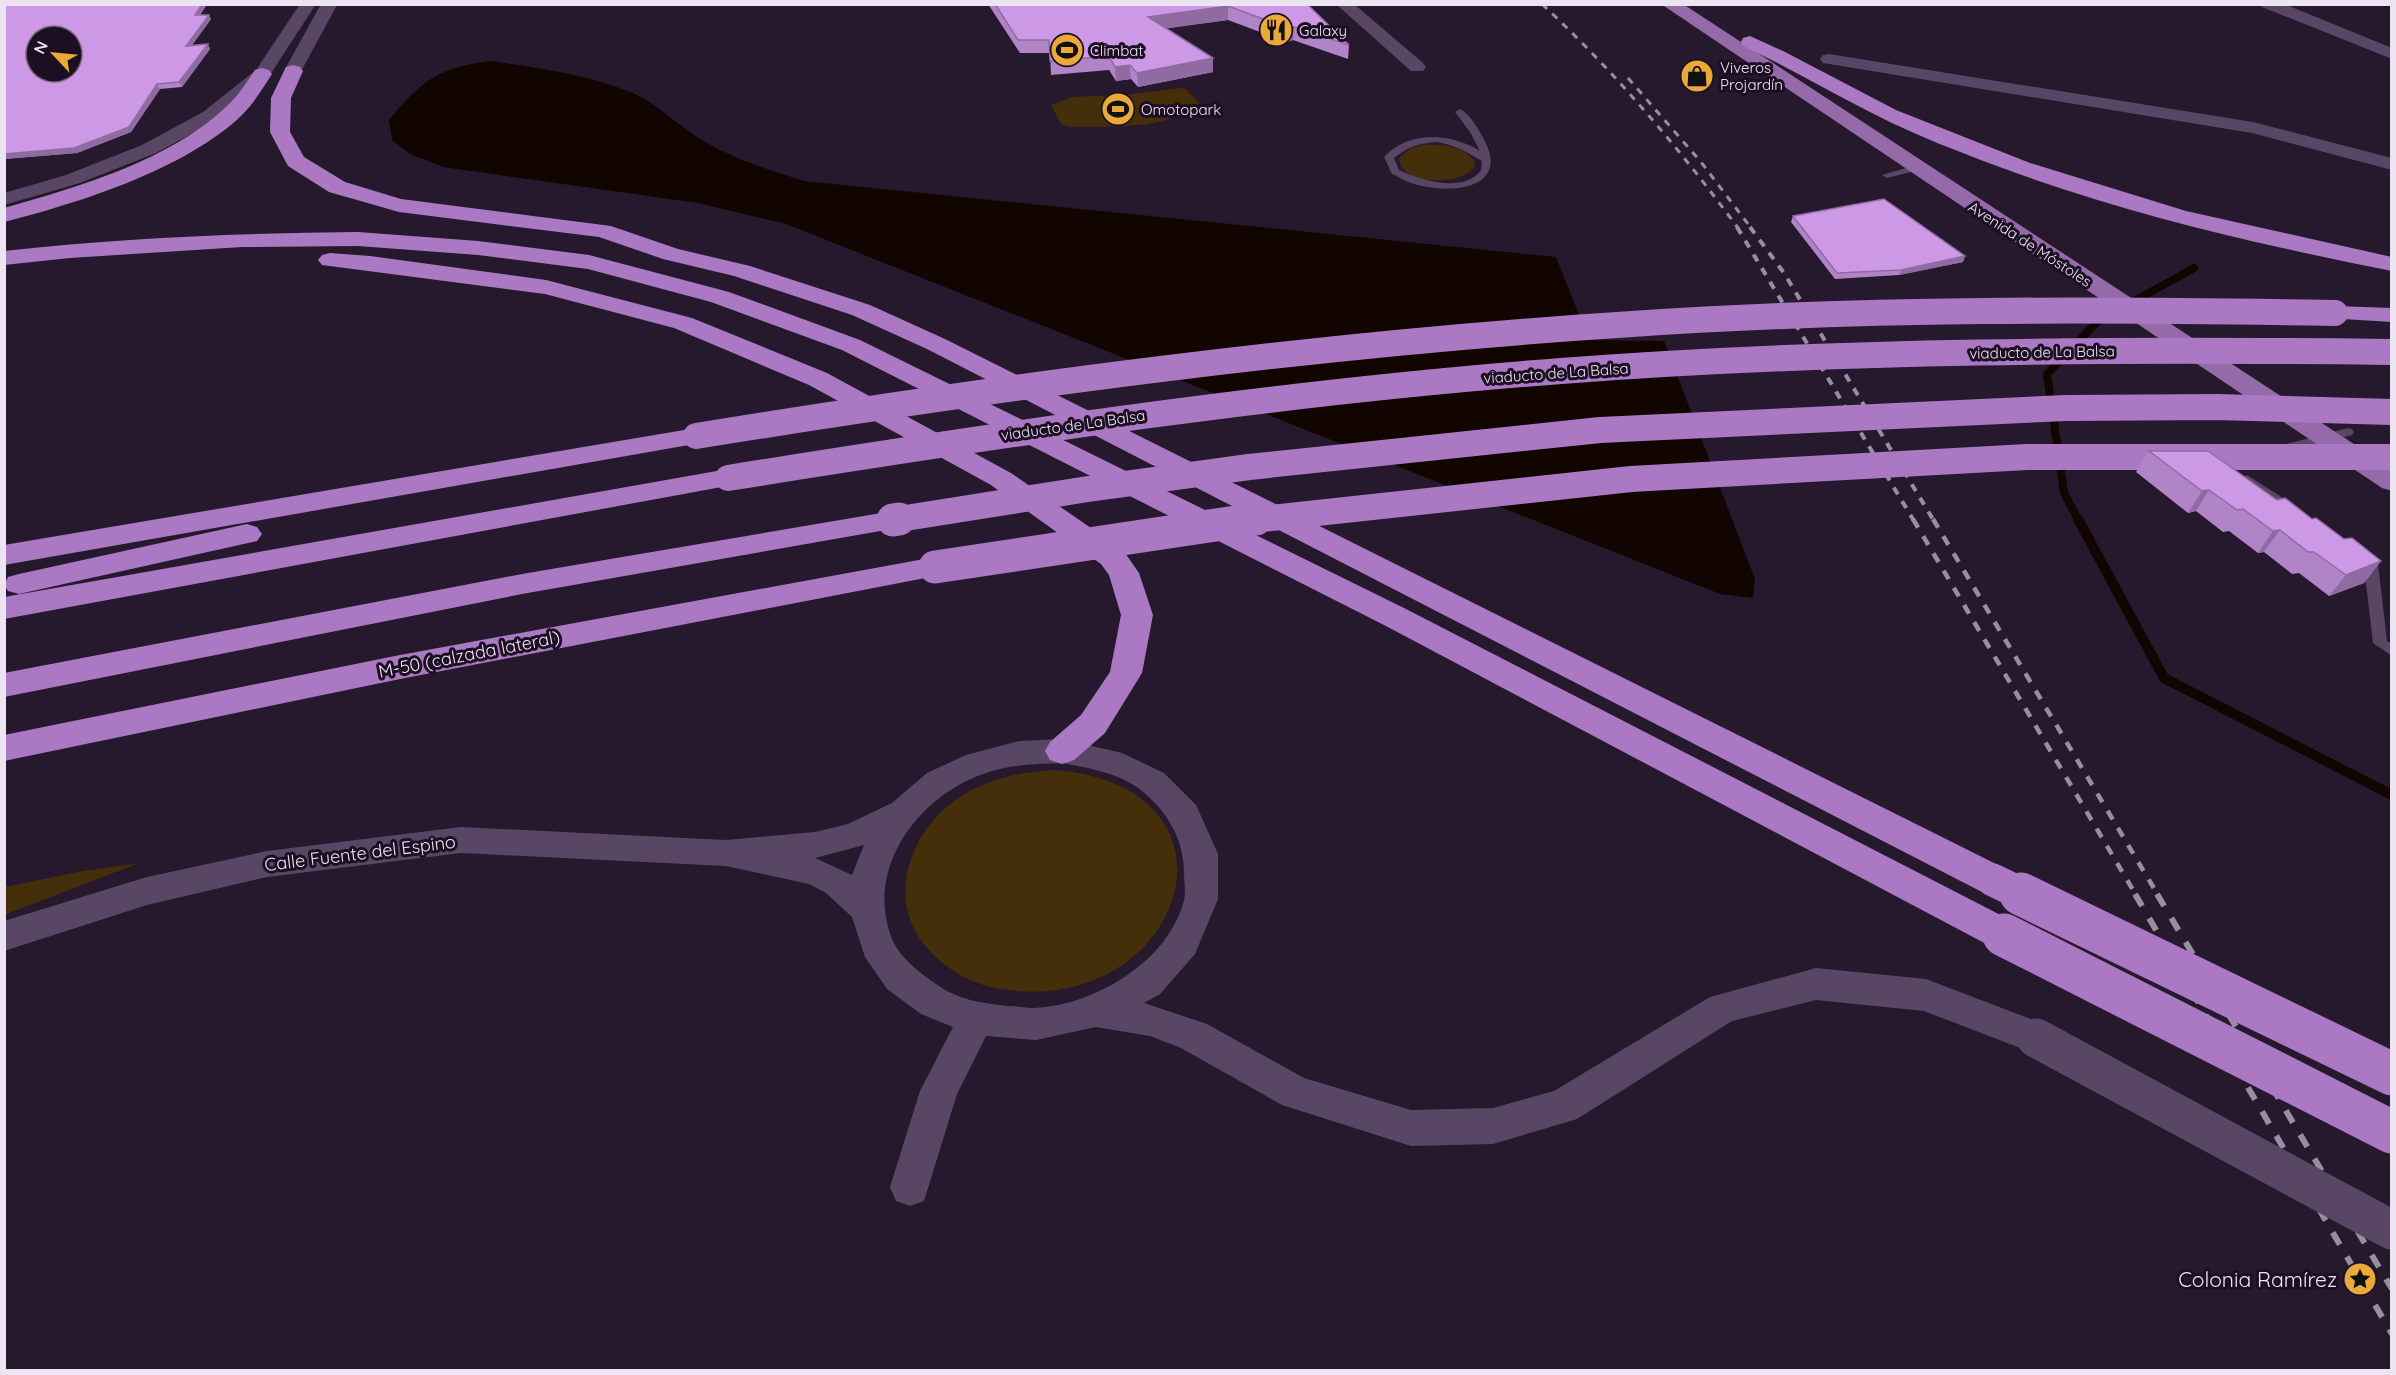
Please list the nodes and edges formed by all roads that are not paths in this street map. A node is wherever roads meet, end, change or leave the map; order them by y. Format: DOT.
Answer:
graph roads {
  1 [pos="308,4"];
  2 [pos="329,4"];
  3 [pos="1344,4"];
  4 [pos="1670,4"];
  5 [pos="1694,4"];
  6 [pos="2268,4"];
  7 [pos="2274,4"];
  8 [pos="2348,36"];
  9 [pos="1750,42"];
  10 [pos="2391,54"];
  11 [pos="1830,59"];
  12 [pos="1417,68"];
  13 [pos="293,71"];
  14 [pos="262,74"];
  15 [pos="1460,112"];
  16 [pos="1485,159"];
  17 [pos="2391,164"];
  18 [pos="1916,168"];
  19 [pos="1887,175"];
  20 [pos="4,199"];
  21 [pos="4,216"];
  22 [pos="4,240"];
  23 [pos="671,254"];
  24 [pos="265,256"];
  25 [pos="4,258"];
  26 [pos="2391,264"];
  27 [pos="4,273"];
  28 [pos="2121,293"];
  29 [pos="720,297"];
  30 [pos="2391,315"];
  31 [pos="2391,352"];
  32 [pos="2391,412"];
  33 [pos="2336,435"];
  34 [pos="635,446"];
  35 [pos="2391,459"];
  36 [pos="2391,482"];
  37 [pos="2303,518"];
  38 [pos="2351,551"];
  39 [pos="4,555"];
  40 [pos="4,587"];
  41 [pos="4,608"];
  42 [pos="2391,651"];
  43 [pos="4,685"];
  44 [pos="4,748"];
  45 [pos="1062,751"];
  46 [pos="906,809"];
  47 [pos="726,853"];
  48 [pos="867,910"];
  49 [pos="4,936"];
  50 [pos="1096,1011"];
  51 [pos="976,1019"];
  52 [pos="2391,1074"];
  53 [pos="2391,1132"];
  54 [pos="910,1187"];
  55 [pos="2391,1230"];
  1 -- 14 [label="street"];
  2 -- 13 [label="street"];
  3 -- 12 [label="street"];
  4 -- 18 [label="main road, Avenida de Móstoles"];
  5 -- 9 [label="main road, Avenida de Móstoles"];
  6 -- 8 [label="street"];
  7 -- 8 [label="street"];
  8 -- 10 [label="street"];
  9 -- 26 [label="highway"];
  9 -- 28 [label="main road, Avenida de Móstoles"];
  11 -- 17 [label="street"];
  13 -- 23 [label="highway"];
  14 -- 20 [label="street"];
  14 -- 21 [label="highway"];
  15 -- 16 [label="lane"];
  16 -- 16 [label="lane"];
  18 -- 19 [label="lane"];
  18 -- 28 [label="main road, Avenida de Móstoles"];
  22 -- 23 [label="highway"];
  23 -- 52 [label="highway, bridge"];
  24 -- 27 [label="highway"];
  24 -- 29 [label="highway"];
  24 -- 45 [label="highway"];
  25 -- 29 [label="highway"];
  28 -- 33 [label="main road, Avenida de Móstoles, bridge"];
  29 -- 53 [label="highway, bridge"];
  30 -- 34 [label="highway, bridge"];
  31 -- 41 [label="highway, viaducto de La Balsa, bridge"];
  32 -- 43 [label="highway, bridge"];
  33 -- 35 [label="main road, Avenida de Móstoles"];
  33 -- 36 [label="main road, Avenida de Móstoles"];
  33 -- 37 [label="lane"];
  34 -- 39 [label="highway"];
  34 -- 40 [label="highway"];
  35 -- 44 [label="highway, M-50 (calzada lateral), bridge"];
  38 -- 42 [label="lane"];
  45 -- 46 [label="street"];
  45 -- 50 [label="street"];
  46 -- 47 [label="street"];
  46 -- 48 [label="street"];
  47 -- 48 [label="street"];
  47 -- 49 [label="street, Calle Fuente del Espino"];
  48 -- 51 [label="street"];
  50 -- 51 [label="street"];
  50 -- 55 [label="street, bridge"];
  51 -- 54 [label="street"];
}
